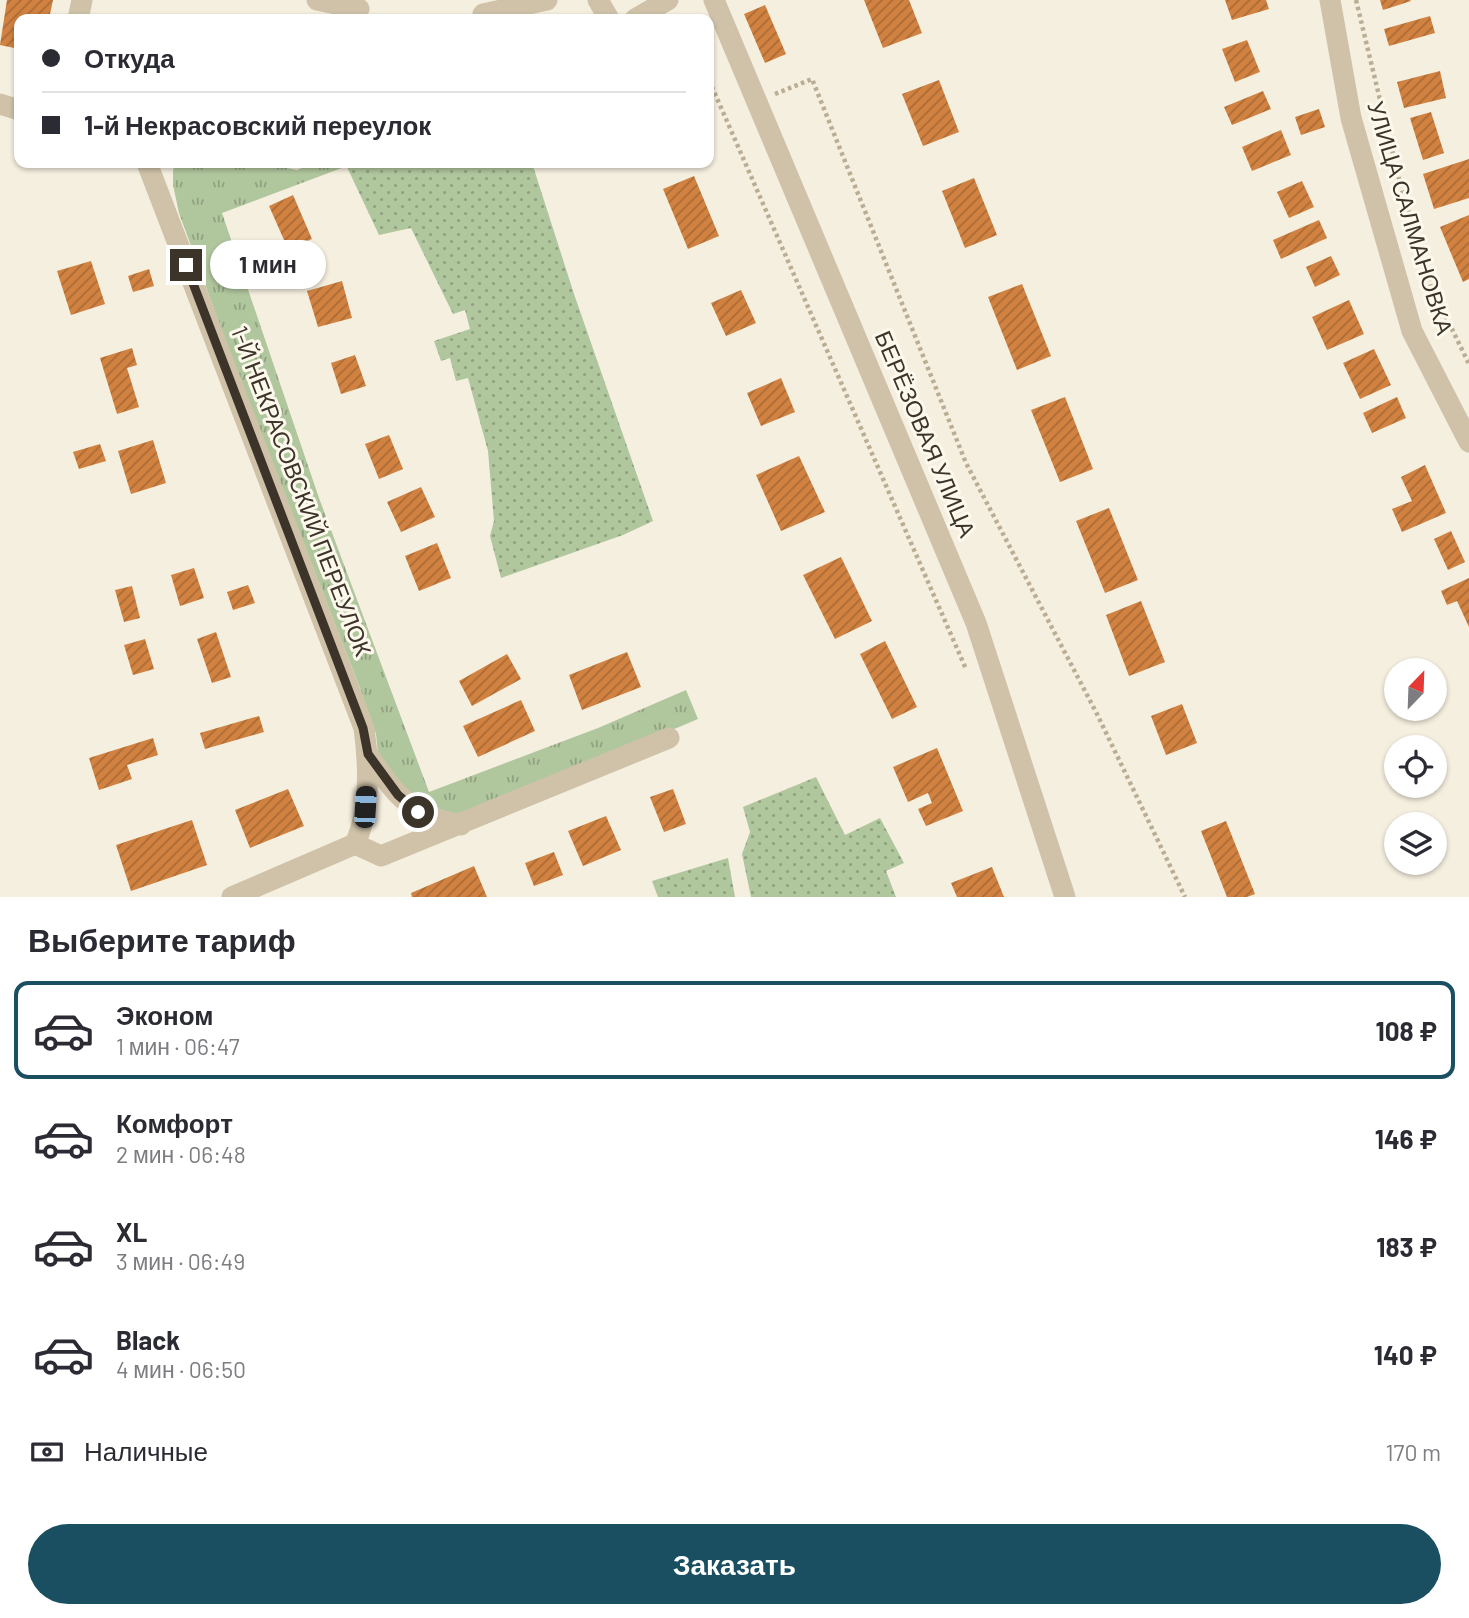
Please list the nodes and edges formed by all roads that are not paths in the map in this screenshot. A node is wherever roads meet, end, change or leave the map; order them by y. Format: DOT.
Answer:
graph roads {
  1 [pos="317,0"];
  2 [pos="547,0"];
  3 [pos="668,0"];
  4 [pos="714,0"];
  5 [pos="1330,0"];
  6 [pos="359,10"];
  7 [pos="483,14"];
  8 [pos="644,14"];
  9 [pos="149,168"];
  10 [pos="1469,442"];
  11 [pos="668,738"];
  12 [pos="368,754"];
  13 [pos="461,825"];
  14 [pos="355,844"];
  15 [pos="232,897"];
  16 [pos="1065,897"];
  1 -- 6 [label="street"];
  2 -- 7 [label="street"];
  3 -- 8 [label="street"];
  4 -- 16 [label="street, БЕРЁЗОВАЯ УЛИЦА"];
  5 -- 10 [label="street, УЛИЦА САЛМАНОВКА"];
  9 -- 12 [label="street, 1-Й НЕКРАСОВСКИЙ ПЕРЕУЛОК"];
  11 -- 13 [label="street"];
  12 -- 13 [label="street"];
  12 -- 14 [label="street, 1-Й НЕКРАСОВСКИЙ ПЕРЕУЛОК"];
  13 -- 14 [label="street"];
  14 -- 15 [label="street"];
}
